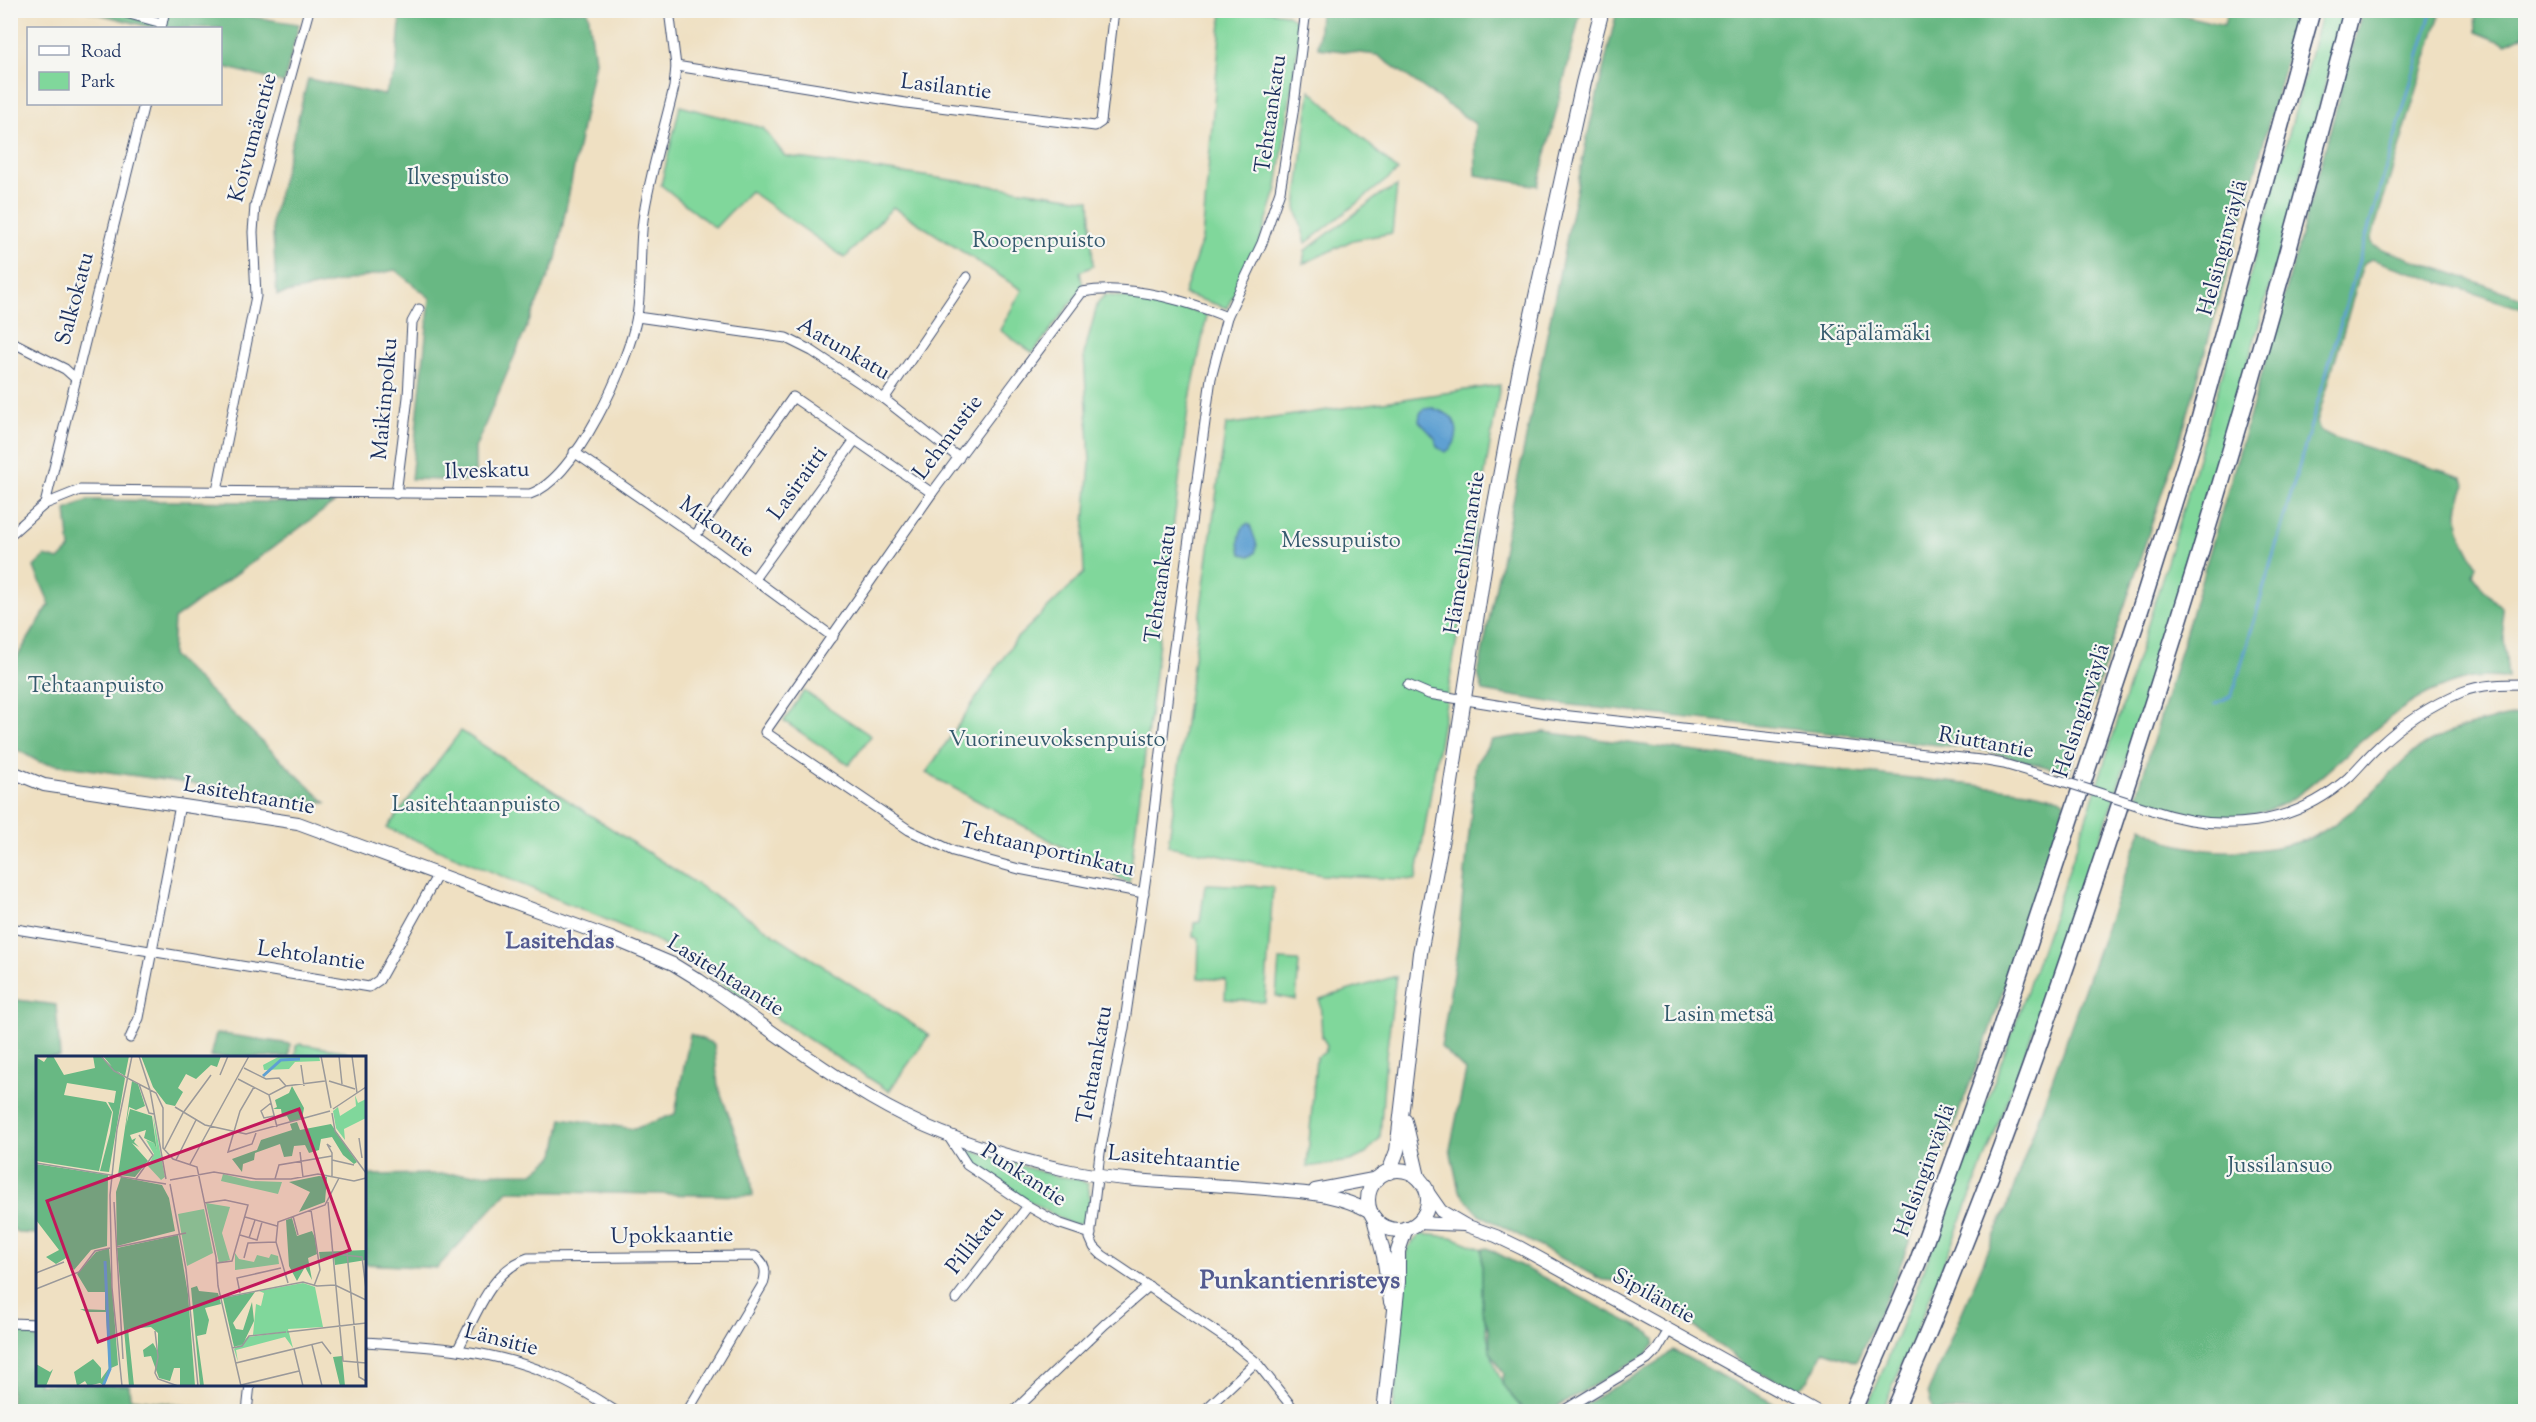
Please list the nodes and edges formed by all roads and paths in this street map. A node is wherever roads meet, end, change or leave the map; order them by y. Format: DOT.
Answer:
graph roads {
  1 [pos="115,10"];
  2 [pos="165,10"];
  3 [pos="309,10"];
  4 [pos="669,10"];
  5 [pos="1113,10"];
  6 [pos="1306,10"];
  7 [pos="1602,10"];
  8 [pos="2312,10"];
  9 [pos="2352,10"];
  10 [pos="162,26"];
  11 [pos="675,66"];
  12 [pos="144,105"];
  13 [pos="967,277"];
  14 [pos="419,309"];
  15 [pos="637,317"];
  16 [pos="1227,317"];
  17 [pos="10,341"];
  18 [pos="75,378"];
  19 [pos="884,399"];
  20 [pos="855,440"];
  21 [pos="574,452"];
  22 [pos="958,458"];
  23 [pos="217,490"];
  24 [pos="932,493"];
  25 [pos="396,494"];
  26 [pos="45,504"];
  27 [pos="10,535"];
  28 [pos="695,536"];
  29 [pos="754,579"];
  30 [pos="833,637"];
  31 [pos="2526,684"];
  32 [pos="1408,685"];
  33 [pos="1464,700"];
  34 [pos="765,732"];
  35 [pos="10,771"];
  36 [pos="180,805"];
  37 [pos="438,874"];
  38 [pos="1144,893"];
  39 [pos="10,928"];
  40 [pos="152,951"];
  41 [pos="130,1038"];
  42 [pos="1403,1107"];
  43 [pos="947,1134"];
  44 [pos="1098,1174"];
  45 [pos="1384,1175"];
  46 [pos="1418,1177"];
  47 [pos="1426,1191"];
  48 [pos="1305,1192"];
  49 [pos="1028,1206"];
  50 [pos="1372,1214"];
  51 [pos="1465,1225"];
  52 [pos="1411,1226"];
  53 [pos="1090,1234"];
  54 [pos="1149,1286"];
  55 [pos="956,1299"];
  56 [pos="1393,1316"];
  57 [pos="10,1323"];
  58 [pos="36,1324"];
  59 [pos="1669,1330"];
  60 [pos="366,1342"];
  61 [pos="458,1349"];
  62 [pos="1256,1362"];
  63 [pos="250,1386"];
  64 [pos="247,1412"];
  65 [pos="617,1412"];
  66 [pos="687,1412"];
  67 [pos="1013,1412"];
  68 [pos="1203,1412"];
  69 [pos="1296,1412"];
  70 [pos="1384,1412"];
  71 [pos="1561,1412"];
  72 [pos="1817,1412"];
  73 [pos="1852,1412"];
  74 [pos="1894,1412"];
  1 -- 10 [label="street"];
  2 -- 10 [label="street"];
  3 -- 23 [label="street, Koivumäentie"];
  4 -- 11 [label="street, Ilveskatu"];
  5 -- 11 [label="street, Lasilantie"];
  6 -- 16 [label="street, Tehtaankatu"];
  7 -- 33 [label="main road, Hämeenlinnantie"];
  8 -- 73 [label="highway, Helsinginväylä"];
  9 -- 74 [label="highway"];
  11 -- 15 [label="street, Ilveskatu"];
  12 -- 18 [label="street, Salkokatu"];
  13 -- 19 [label="street, Aatunkatu"];
  14 -- 25 [label="street, Maikinpolku"];
  15 -- 19 [label="street, Aatunkatu"];
  15 -- 21 [label="street, Ilveskatu"];
  16 -- 22 [label="street, Lehmustie"];
  16 -- 38 [label="street, Tehtaankatu"];
  17 -- 18 [label="street"];
  18 -- 26 [label="street, Salkokatu"];
  19 -- 22 [label="street"];
  20 -- 24 [label="street"];
  20 -- 28 [label="street"];
  20 -- 29 [label="street, Lasiraitti"];
  21 -- 25 [label="street, Ilveskatu"];
  21 -- 28 [label="street, Mikontie"];
  22 -- 24 [label="street, Lehmustie"];
  23 -- 25 [label="street, Ilveskatu"];
  23 -- 26 [label="street, Ilveskatu"];
  24 -- 30 [label="street, Lehmustie"];
  26 -- 27 [label="street, Ilveskatu"];
  28 -- 29 [label="street, Mikontie"];
  29 -- 30 [label="street, Mikontie"];
  30 -- 34 [label="street, Lehmustie"];
  31 -- 33 [label="street, Riuttantie, bridge"];
  32 -- 33 [label="street, Riuttantie"];
  33 -- 42 [label="main road, Hämeenlinnantie"];
  34 -- 38 [label="street, Tehtaanportinkatu"];
  35 -- 36 [label="street, Lasitehtaantie"];
  36 -- 37 [label="street, Lasitehtaantie"];
  36 -- 40 [label="street"];
  37 -- 40 [label="street, Lehtolantie"];
  37 -- 43 [label="street, Lasitehtaantie"];
  38 -- 44 [label="street, Tehtaankatu"];
  39 -- 40 [label="street, Lehtolantie"];
  40 -- 41 [label="street"];
  42 -- 45 [label="main road, Hämeenlinnantie"];
  42 -- 46 [label="main road, Hämeenlinnantie"];
  43 -- 44 [label="street, Lasitehtaantie"];
  43 -- 49 [label="street, Punkantie"];
  44 -- 48 [label="street, Lasitehtaantie"];
  44 -- 53 [label="street, Punkantie"];
  45 -- 46 [label="main road"];
  45 -- 48 [label="street, Lasitehtaantie"];
  45 -- 50 [label="main road"];
  46 -- 47 [label="main road"];
  47 -- 51 [label="street, Sipiläntie"];
  47 -- 52 [label="main road"];
  48 -- 50 [label="street, Lasitehtaantie"];
  49 -- 53 [label="street, Punkantie"];
  49 -- 55 [label="street, Pillikatu"];
  50 -- 52 [label="main road"];
  50 -- 56 [label="main road"];
  51 -- 52 [label="street, Sipiläntie"];
  51 -- 59 [label="street, Sipiläntie"];
  52 -- 56 [label="main road"];
  53 -- 54 [label="street"];
  54 -- 62 [label="street"];
  54 -- 67 [label="street"];
  56 -- 70 [label="main road"];
  57 -- 58 [label="street"];
  59 -- 71 [label="street"];
  59 -- 72 [label="street, Sipiläntie"];
  60 -- 61 [label="street, Länsitie"];
  61 -- 65 [label="street, Länsitie"];
  61 -- 66 [label="street, Upokkaantie"];
  62 -- 68 [label="street"];
  62 -- 69 [label="street"];
  63 -- 64 [label="street"];
}
